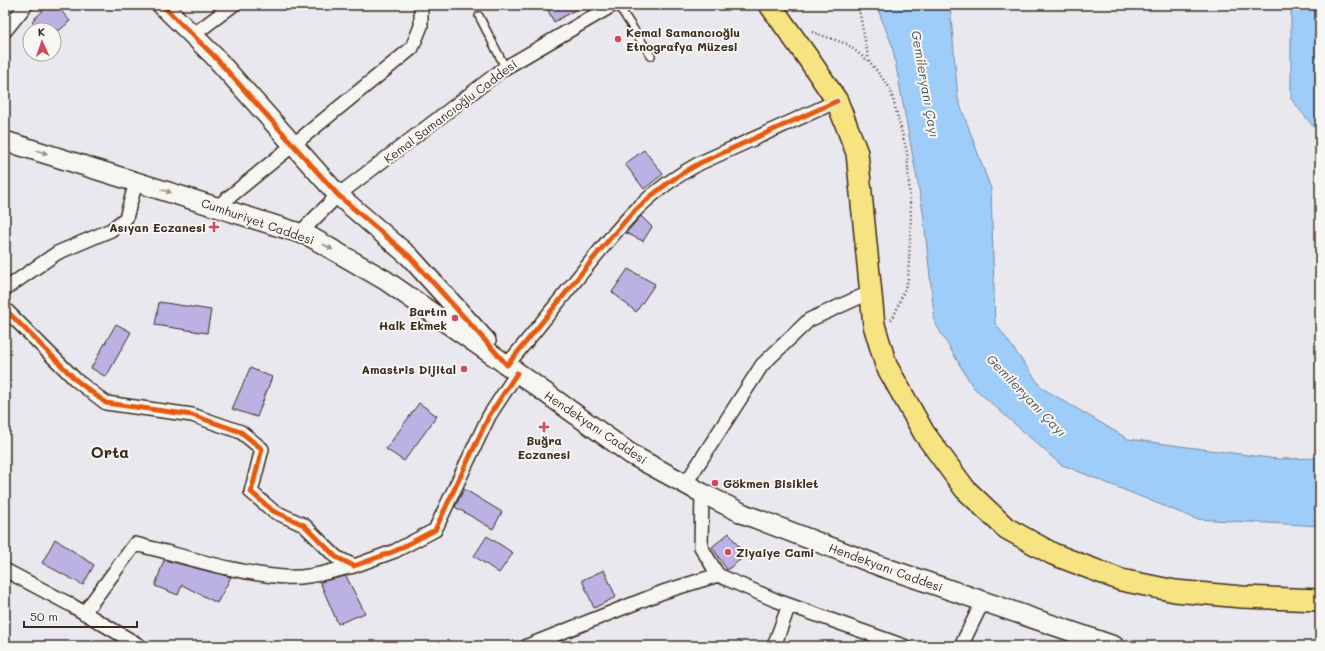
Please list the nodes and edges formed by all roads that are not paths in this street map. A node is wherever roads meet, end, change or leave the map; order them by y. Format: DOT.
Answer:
graph roads {
  1 [pos="26,5"];
  2 [pos="162,5"];
  3 [pos="233,5"];
  4 [pos="421,5"];
  5 [pos="613,5"];
  6 [pos="618,5"];
  7 [pos="770,5"];
  8 [pos="480,16"];
  9 [pos="5,31"];
  10 [pos="193,36"];
  11 [pos="651,56"];
  12 [pos="505,67"];
  13 [pos="837,101"];
  14 [pos="5,141"];
  15 [pos="294,146"];
  16 [pos="136,182"];
  17 [pos="338,195"];
  18 [pos="217,207"];
  19 [pos="300,234"];
  20 [pos="5,290"];
  21 [pos="871,292"];
  22 [pos="5,309"];
  23 [pos="512,369"];
  24 [pos="686,483"];
  25 [pos="702,493"];
  26 [pos="354,566"];
  27 [pos="5,570"];
  28 [pos="718,575"];
  29 [pos="1320,600"];
  30 [pos="982,601"];
  31 [pos="789,605"];
  32 [pos="84,613"];
  33 [pos="140,646"];
  34 [pos="527,646"];
  35 [pos="774,646"];
  36 [pos="904,646"];
  37 [pos="961,646"];
  38 [pos="1114,646"];
  1 -- 9 [label="street"];
  2 -- 10 [label="main road"];
  3 -- 10 [label="street"];
  4 -- 15 [label="street"];
  5 -- 12 [label="street, Kemal Samancıoğlu Caddesi"];
  6 -- 11 [label="lane"];
  7 -- 13 [label="main road"];
  8 -- 12 [label="lane"];
  10 -- 15 [label="main road"];
  12 -- 17 [label="street, Kemal Samancıoğlu Caddesi"];
  13 -- 21 [label="main road"];
  13 -- 23 [label="street"];
  14 -- 16 [label="main road, Cumhuriyet Caddesi, one-way"];
  15 -- 17 [label="main road"];
  15 -- 18 [label="street"];
  16 -- 18 [label="main road, Cumhuriyet Caddesi, one-way"];
  16 -- 20 [label="street"];
  17 -- 19 [label="street, Kemal Samancıoğlu Caddesi"];
  17 -- 23 [label="main road"];
  18 -- 19 [label="main road, Cumhuriyet Caddesi"];
  19 -- 23 [label="main road, Cumhuriyet Caddesi, one-way"];
  21 -- 24 [label="street"];
  21 -- 29 [label="main road"];
  22 -- 26 [label="street"];
  23 -- 24 [label="main road, Hendekyanı Caddesi"];
  23 -- 26 [label="street"];
  24 -- 25 [label="main road, Hendekyanı Caddesi"];
  25 -- 28 [label="street"];
  25 -- 30 [label="main road, Hendekyanı Caddesi"];
  26 -- 32 [label="street"];
  27 -- 32 [label="street"];
  28 -- 31 [label="street"];
  28 -- 34 [label="street"];
  30 -- 37 [label="street"];
  30 -- 38 [label="main road, Hendekyanı Caddesi"];
  31 -- 35 [label="street"];
  31 -- 36 [label="street"];
  32 -- 33 [label="street"];
}
